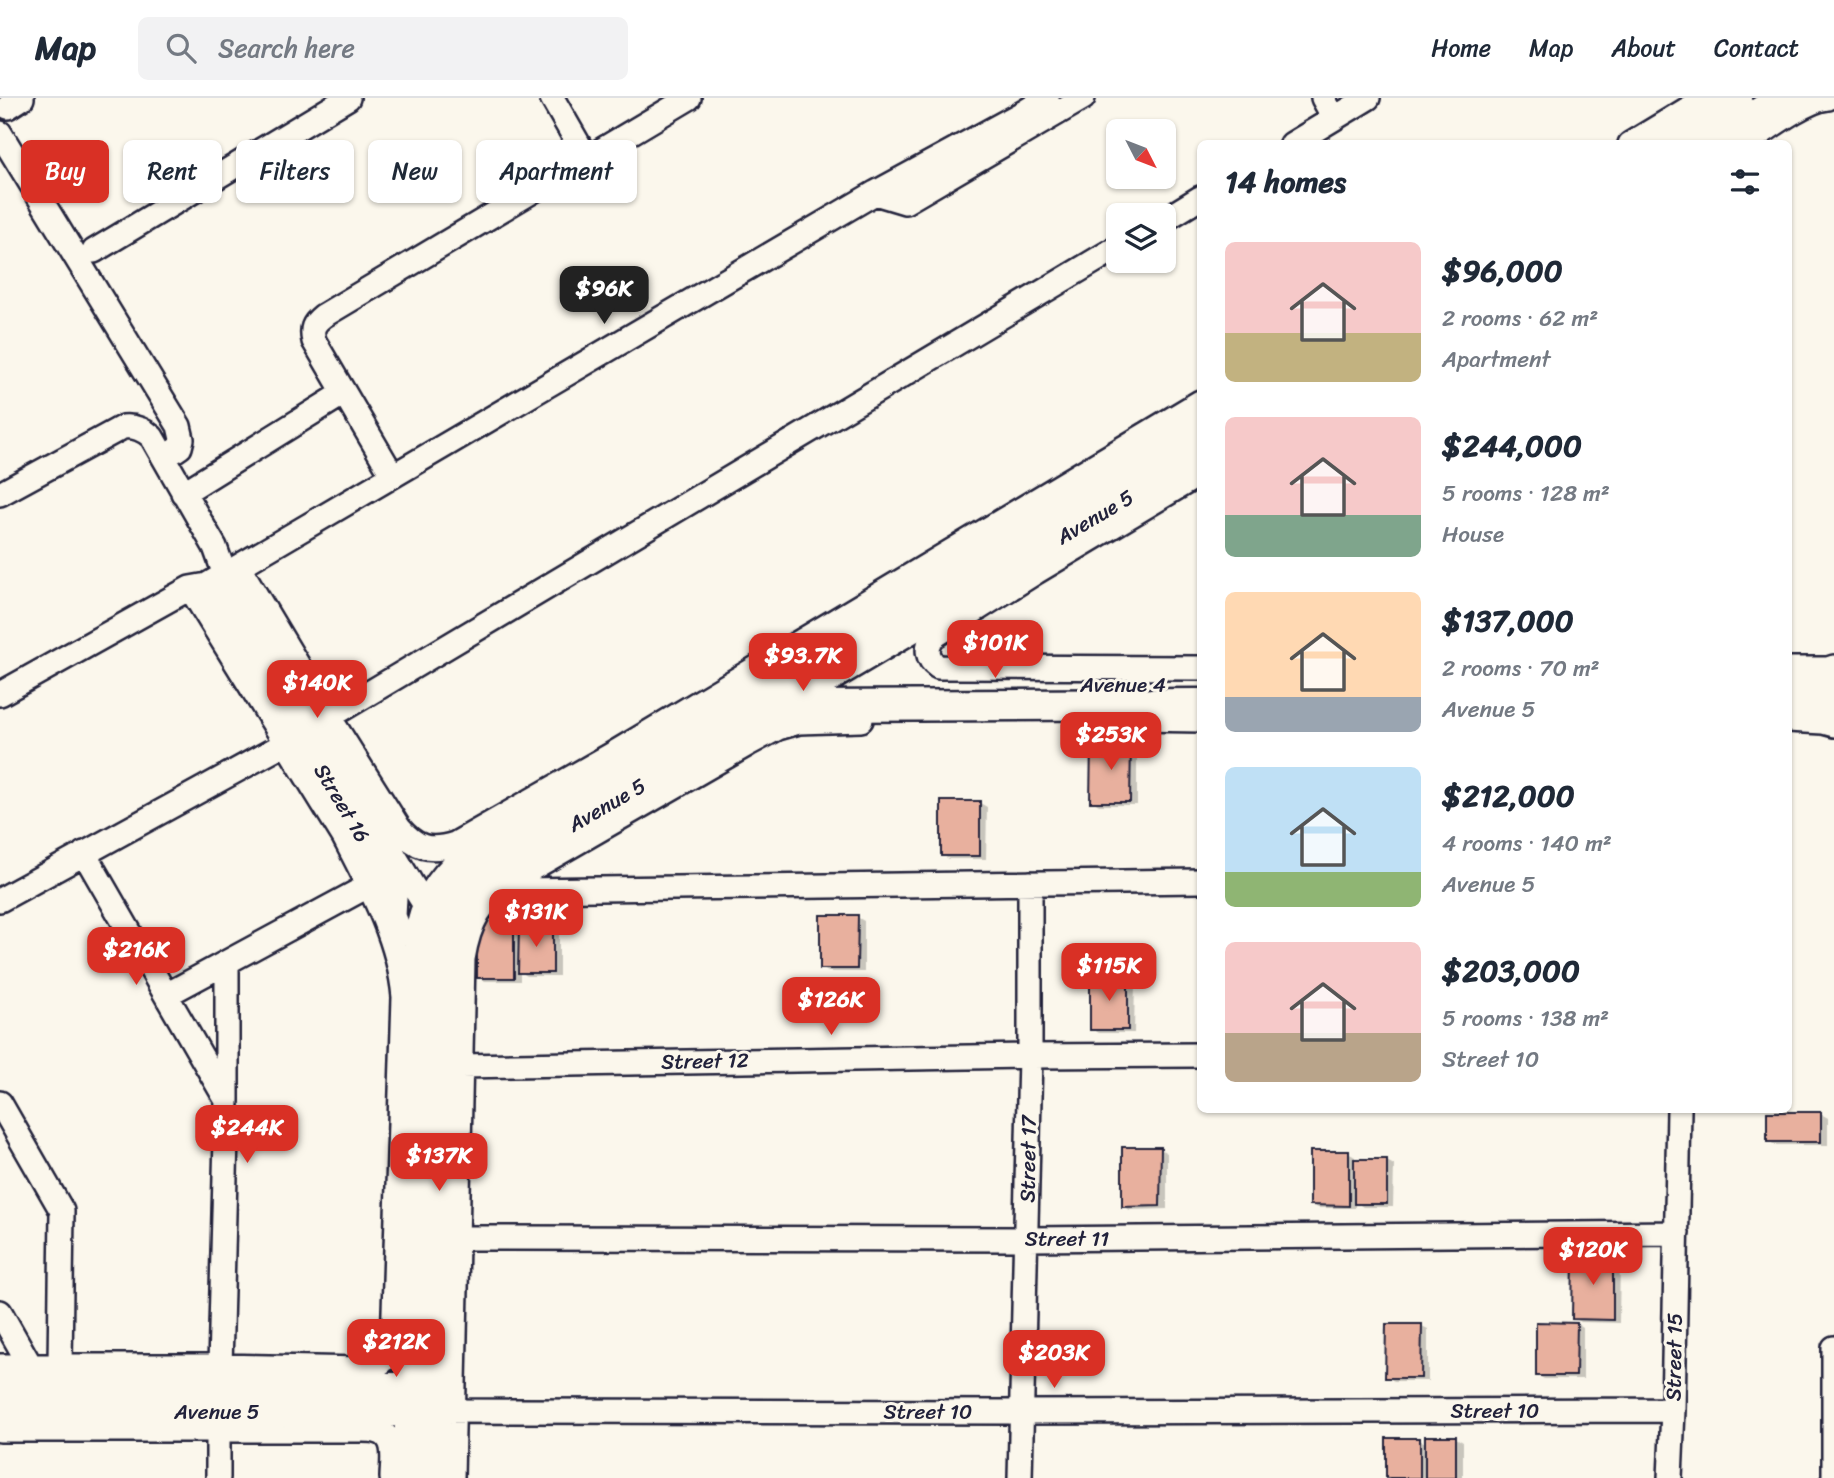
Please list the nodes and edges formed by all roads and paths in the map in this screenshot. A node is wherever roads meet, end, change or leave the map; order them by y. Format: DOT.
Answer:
graph roads {
  1 [pos="348,98"];
  2 [pos="552,98"];
  3 [pos="689,98"];
  4 [pos="1047,98"];
  5 [pos="1083,98"];
  6 [pos="1323,98"];
  7 [pos="1368,98"];
  8 [pos="1706,98"];
  9 [pos="1737,98"];
  10 [pos="1828,98"];
  11 [pos="1790,102"];
  12 [pos="1022,105"];
  13 [pos="1334,118"];
  14 [pos="0,133"];
  15 [pos="576,140"];
  16 [pos="619,140"];
  17 [pos="1298,140"];
  18 [pos="1637,140"];
  19 [pos="1669,140"];
  20 [pos="1717,140"];
  21 [pos="1749,140"];
  22 [pos="875,193"];
  23 [pos="1197,200"];
  24 [pos="513,203"];
  25 [pos="1176,213"];
  26 [pos="94,251"];
  27 [pos="1106,254"];
  28 [pos="344,393"];
  29 [pos="1197,404"];
  30 [pos="1197,425"];
  31 [pos="1197,455"];
  32 [pos="164,458"];
  33 [pos="393,476"];
  34 [pos="1197,476"];
  35 [pos="183,493"];
  36 [pos="0,494"];
  37 [pos="215,579"];
  38 [pos="1197,668"];
  39 [pos="813,671"];
  40 [pos="1197,685"];
  41 [pos="784,689"];
  42 [pos="0,694"];
  43 [pos="1197,704"];
  44 [pos="1197,720"];
  45 [pos="308,730"];
  46 [pos="624,781"];
  47 [pos="392,850"];
  48 [pos="83,853"];
  49 [pos="462,861"];
  50 [pos="512,880"];
  51 [pos="1197,880"];
  52 [pos="1030,883"];
  53 [pos="383,888"];
  54 [pos="0,900"];
  55 [pos="437,919"];
  56 [pos="227,964"];
  57 [pos="419,974"];
  58 [pos="166,995"];
  59 [pos="1197,1055"];
  60 [pos="1030,1056"];
  61 [pos="461,1066"];
  62 [pos="227,1100"];
  63 [pos="0,1103"];
  64 [pos="1679,1113"];
  65 [pos="1677,1233"];
  66 [pos="457,1238"];
  67 [pos="1027,1239"];
  68 [pos="0,1312"];
  69 [pos="1834,1348"];
  70 [pos="30,1365"];
  71 [pos="60,1365"];
  72 [pos="0,1366"];
  73 [pos="220,1366"];
  74 [pos="0,1388"];
  75 [pos="429,1402"];
  76 [pos="1673,1410"];
  77 [pos="0,1412"];
  78 [pos="1022,1412"];
  79 [pos="362,1420"];
  80 [pos="218,1429"];
  81 [pos="0,1430"];
  82 [pos="401,1467"];
  83 [pos="218,1478"];
  84 [pos="435,1478"];
  85 [pos="452,1478"];
  86 [pos="1020,1478"];
  87 [pos="1670,1478"];
  88 [pos="1834,1478"];
  1 -- 26 [label="street"];
  2 -- 15 [label="street"];
  3 -- 16 [label="street"];
  4 -- 12 [label="street"];
  5 -- 22 [label="street"];
  6 -- 13 [label="street"];
  7 -- 13 [label="street"];
  8 -- 18 [label="street"];
  9 -- 19 [label="main road"];
  10 -- 11 [label="street"];
  11 -- 20 [label="main road"];
  11 -- 21 [label="street"];
  12 -- 22 [label="street"];
  13 -- 17 [label="street"];
  14 -- 32 [label="street"];
  22 -- 33 [label="street"];
  23 -- 25 [label="street"];
  24 -- 28 [label="street"];
  27 -- 45 [label="street"];
  28 -- 33 [label="street"];
  28 -- 35 [label="street"];
  29 -- 45 [label="street"];
  30 -- 39 [label="main road, Avenue 5"];
  31 -- 39 [label="main road, Avenue 5"];
  32 -- 35 [label="street"];
  32 -- 36 [label="street"];
  33 -- 37 [label="street"];
  34 -- 38 [label="street"];
  35 -- 37 [label="street"];
  37 -- 42 [label="street"];
  37 -- 45 [label="street"];
  37 -- 45 [label="street, Street 16"];
  39 -- 40 [label="main road, Avenue 4"];
  39 -- 41 [label="main road, Avenue 5"];
  41 -- 43 [label="main road, Avenue 4"];
  41 -- 46 [label="main road, Avenue 5"];
  44 -- 50 [label="street"];
  45 -- 47 [label="street, Street 16"];
  45 -- 48 [label="street"];
  45 -- 53 [label="street, Street 16"];
  46 -- 49 [label="main road, Avenue 5"];
  46 -- 55 [label="main road, Avenue 5"];
  47 -- 49 [label="street, Street 16"];
  47 -- 55 [label="street, Street 16"];
  48 -- 54 [label="street"];
  48 -- 58 [label="street"];
  49 -- 55 [label="main road, Avenue 5"];
  50 -- 52 [label="street"];
  50 -- 61 [label="street"];
  51 -- 52 [label="street"];
  52 -- 60 [label="street, Street 17"];
  53 -- 55 [label="street"];
  53 -- 56 [label="street"];
  53 -- 57 [label="street, Avenue 5"];
  53 -- 73 [label="street"];
  55 -- 57 [label="main road, Avenue 5"];
  55 -- 75 [label="main road"];
  56 -- 58 [label="street"];
  56 -- 62 [label="street"];
  57 -- 75 [label="main road, Avenue 5"];
  58 -- 62 [label="street"];
  59 -- 60 [label="street, Street 12"];
  60 -- 61 [label="street, Street 12"];
  60 -- 67 [label="street, Street 17"];
  61 -- 66 [label="street"];
  62 -- 73 [label="street"];
  63 -- 71 [label="street"];
  64 -- 65 [label="street, Street 15"];
  65 -- 67 [label="street, Street 11"];
  65 -- 76 [label="street, Street 15"];
  66 -- 67 [label="street, Street 11"];
  66 -- 75 [label="street"];
  67 -- 78 [label="street, Street 17"];
  68 -- 70 [label="street"];
  69 -- 88 [label="street"];
  70 -- 71 [label="street"];
  70 -- 72 [label="street"];
  71 -- 73 [label="street"];
  74 -- 75 [label="main road, Avenue 5"];
  75 -- 78 [label="street, Street 10"];
  75 -- 79 [label="main road, Avenue 5"];
  75 -- 82 [label="main road"];
  75 -- 84 [label="main road"];
  75 -- 85 [label="street"];
  76 -- 78 [label="street, Street 10"];
  76 -- 87 [label="street, Street 15"];
  77 -- 79 [label="main road, Avenue 5"];
  78 -- 86 [label="street, Street 17"];
  79 -- 80 [label="street"];
  79 -- 82 [label="street"];
  80 -- 81 [label="street"];
  80 -- 83 [label="street"];
}
